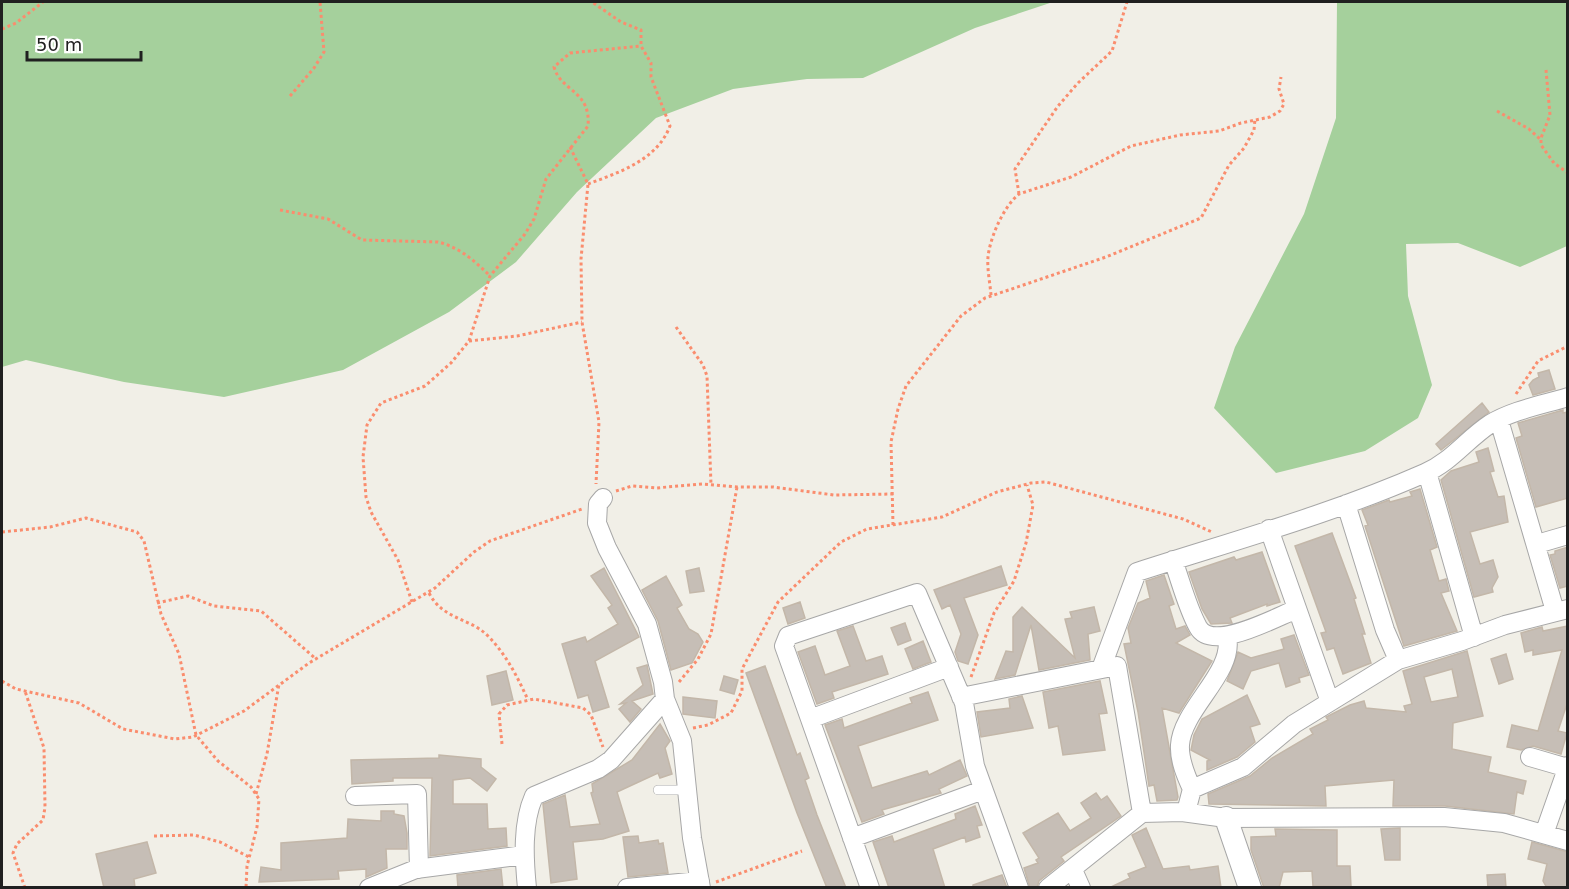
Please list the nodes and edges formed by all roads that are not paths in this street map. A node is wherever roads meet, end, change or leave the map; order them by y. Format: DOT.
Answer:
graph roads {
  1 [pos="1568,397"];
  2 [pos="1503,418"];
  3 [pos="1427,472"];
  4 [pos="600,501"];
  5 [pos="1346,504"];
  6 [pos="1269,529"];
  7 [pos="1568,535"];
  8 [pos="1537,544"];
  9 [pos="1173,560"];
  10 [pos="1297,609"];
  11 [pos="1562,610"];
  12 [pos="1227,637"];
  13 [pos="1474,637"];
  14 [pos="1398,660"];
  15 [pos="949,668"];
  16 [pos="1101,669"];
  17 [pos="965,696"];
  18 [pos="665,699"];
  19 [pos="1330,702"];
  20 [pos="810,719"];
  21 [pos="1530,757"];
  22 [pos="1567,767"];
  23 [pos="687,789"];
  24 [pos="1192,789"];
  25 [pos="658,790"];
  26 [pos="983,790"];
  27 [pos="355,796"];
  28 [pos="1186,812"];
  29 [pos="1142,813"];
  30 [pos="1226,818"];
  31 [pos="1544,834"];
  32 [pos="852,838"];
  33 [pos="1568,841"];
  34 [pos="524,855"];
  35 [pos="419,869"];
  36 [pos="1073,870"];
  37 [pos="701,885"];
  38 [pos="369,888"];
  39 [pos="527,888"];
  40 [pos="627,888"];
  41 [pos="870,888"];
  42 [pos="1019,888"];
  43 [pos="1048,888"];
  44 [pos="1081,888"];
  45 [pos="1250,888"];
  1 -- 2 [label="street"];
  2 -- 3 [label="street"];
  2 -- 8 [label="street"];
  3 -- 5 [label="street"];
  3 -- 13 [label="street"];
  4 -- 18 [label="street"];
  5 -- 6 [label="street"];
  5 -- 14 [label="street"];
  6 -- 9 [label="street"];
  6 -- 10 [label="street"];
  7 -- 8 [label="street"];
  8 -- 11 [label="street"];
  9 -- 12 [label="street"];
  9 -- 16 [label="street"];
  10 -- 12 [label="street"];
  10 -- 19 [label="street"];
  11 -- 13 [label="street"];
  12 -- 24 [label="street"];
  13 -- 14 [label="street"];
  14 -- 19 [label="street"];
  15 -- 17 [label="street"];
  15 -- 20 [label="street"];
  15 -- 20 [label="street"];
  16 -- 17 [label="street"];
  16 -- 29 [label="street"];
  17 -- 26 [label="street"];
  18 -- 23 [label="street"];
  18 -- 34 [label="street"];
  19 -- 24 [label="street"];
  20 -- 32 [label="street"];
  21 -- 22 [label="street"];
  22 -- 31 [label="street"];
  23 -- 25 [label="lane"];
  23 -- 37 [label="street"];
  24 -- 28 [label="street"];
  26 -- 32 [label="street"];
  26 -- 42 [label="street"];
  27 -- 35 [label="street"];
  28 -- 29 [label="street"];
  28 -- 30 [label="street"];
  29 -- 36 [label="street"];
  30 -- 31 [label="street"];
  30 -- 45 [label="street"];
  31 -- 33 [label="street"];
  32 -- 41 [label="street"];
  34 -- 35 [label="street"];
  34 -- 39 [label="street"];
  35 -- 38 [label="street"];
  36 -- 43 [label="street"];
  36 -- 44 [label="street"];
  37 -- 40 [label="street"];
}
